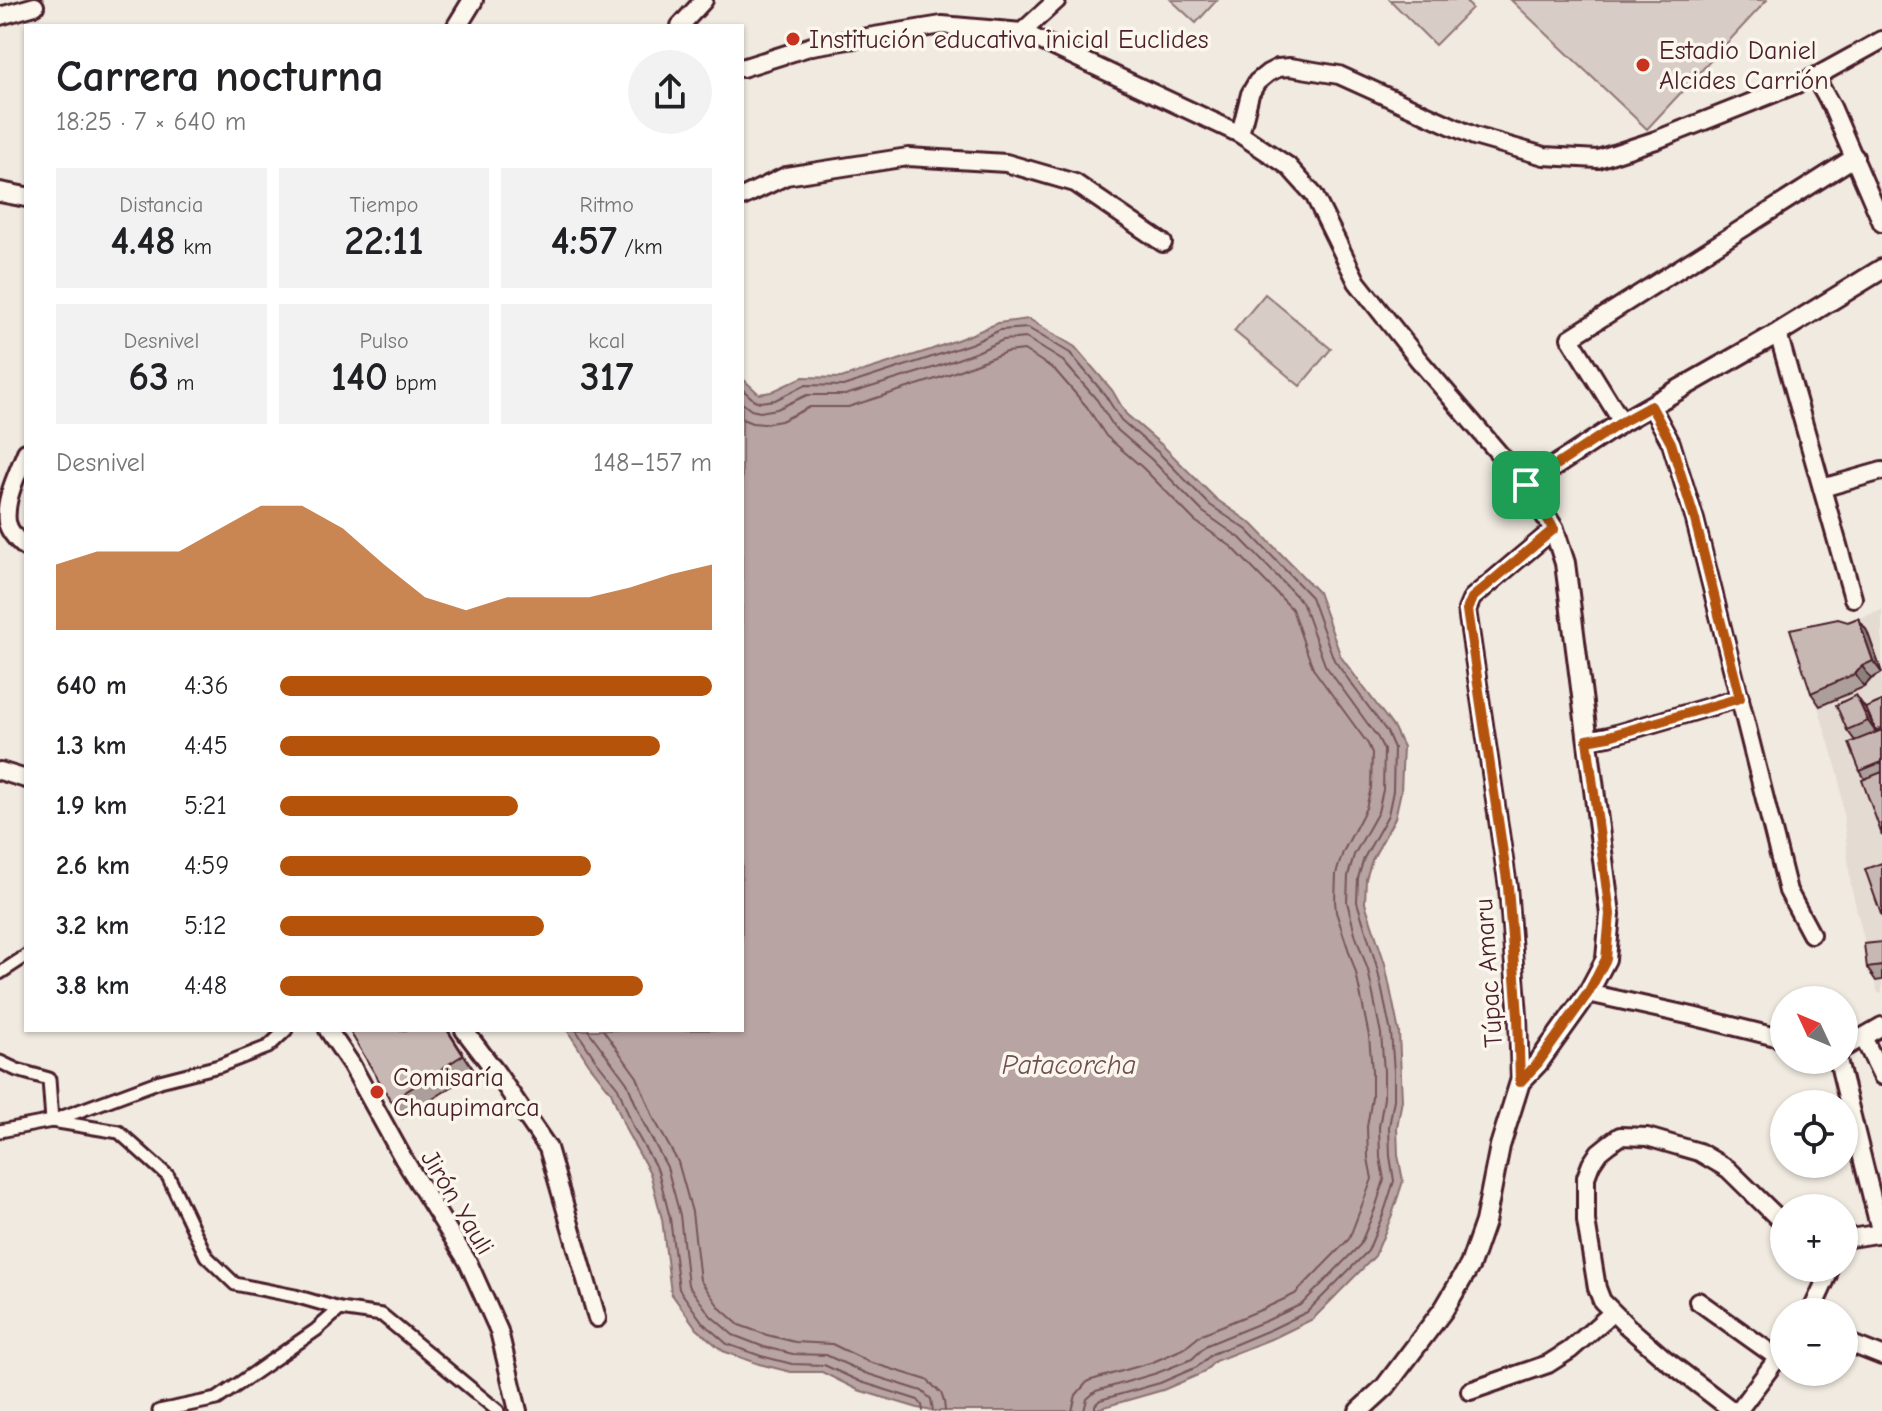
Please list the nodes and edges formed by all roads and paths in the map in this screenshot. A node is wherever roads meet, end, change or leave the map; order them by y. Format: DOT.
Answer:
graph roads {
  1 [pos="473,0"];
  2 [pos="704,0"];
  3 [pos="1057,0"];
  4 [pos="35,6"];
  5 [pos="0,16"];
  6 [pos="458,24"];
  7 [pos="682,24"];
  8 [pos="1022,32"];
  9 [pos="1882,40"];
  10 [pos="744,67"];
  11 [pos="1815,77"];
  12 [pos="1240,134"];
  13 [pos="1855,157"];
  14 [pos="0,192"];
  15 [pos="744,196"];
  16 [pos="24,197"];
  17 [pos="1882,223"];
  18 [pos="1163,243"];
  19 [pos="1882,269"];
  20 [pos="1778,333"];
  21 [pos="1651,406"];
  22 [pos="1622,422"];
  23 [pos="24,457"];
  24 [pos="1882,471"];
  25 [pos="1526,485"];
  26 [pos="1822,488"];
  27 [pos="1554,529"];
  28 [pos="24,546"];
  29 [pos="1853,598"];
  30 [pos="1740,698"];
  31 [pos="1587,740"];
  32 [pos="0,771"];
  33 [pos="24,778"];
  34 [pos="1811,934"];
  35 [pos="24,957"];
  36 [pos="0,973"];
  37 [pos="1588,993"];
  38 [pos="1882,1026"];
  39 [pos="284,1032"];
  40 [pos="329,1032"];
  41 [pos="466,1032"];
  42 [pos="1770,1036"];
  43 [pos="1863,1037"];
  44 [pos="1858,1040"];
  45 [pos="0,1062"];
  46 [pos="1841,1074"];
  47 [pos="1882,1076"];
  48 [pos="1520,1082"];
  49 [pos="52,1121"];
  50 [pos="0,1131"];
  51 [pos="1770,1210"];
  52 [pos="1881,1233"];
  53 [pos="1858,1237"];
  54 [pos="1698,1301"];
  55 [pos="340,1309"];
  56 [pos="1612,1313"];
  57 [pos="597,1318"];
  58 [pos="1770,1347"];
  59 [pos="1858,1347"];
  60 [pos="1882,1356"];
  61 [pos="1770,1368"];
  62 [pos="1470,1391"];
  63 [pos="180,1408"];
  64 [pos="159,1411"];
  65 [pos="498,1411"];
  66 [pos="518,1411"];
  67 [pos="1359,1411"];
  68 [pos="1736,1411"];
  1 -- 6 [label="street"];
  2 -- 7 [label="street"];
  3 -- 8 [label="street"];
  4 -- 5 [label="street"];
  8 -- 10 [label="street"];
  8 -- 12 [label="street"];
  9 -- 11 [label="street"];
  11 -- 12 [label="street"];
  11 -- 13 [label="street"];
  12 -- 25 [label="street"];
  13 -- 17 [label="street"];
  13 -- 22 [label="street"];
  14 -- 16 [label="street"];
  15 -- 18 [label="street"];
  19 -- 20 [label="street"];
  20 -- 21 [label="street"];
  20 -- 26 [label="street"];
  21 -- 22 [label="street"];
  21 -- 30 [label="street"];
  22 -- 25 [label="street"];
  23 -- 28 [label="street"];
  24 -- 26 [label="street"];
  25 -- 27 [label="street"];
  26 -- 29 [label="street"];
  27 -- 31 [label="street"];
  27 -- 48 [label="street, Túpac Amaru"];
  30 -- 31 [label="street"];
  30 -- 34 [label="street"];
  31 -- 37 [label="street"];
  32 -- 33 [label="street"];
  35 -- 36 [label="street"];
  37 -- 42 [label="street"];
  37 -- 48 [label="street"];
  38 -- 43 [label="street"];
  39 -- 49 [label="street"];
  40 -- 66 [label="street, Jirón Yauli"];
  41 -- 57 [label="street"];
  43 -- 44 [label="street"];
  43 -- 47 [label="street"];
  45 -- 49 [label="street"];
  46 -- 52 [label="street"];
  48 -- 67 [label="street, Túpac Amaru"];
  49 -- 50 [label="street"];
  49 -- 55 [label="street"];
  51 -- 56 [label="street"];
  52 -- 53 [label="street"];
  54 -- 58 [label="street"];
  55 -- 63 [label="street"];
  55 -- 65 [label="street"];
  56 -- 62 [label="street"];
  56 -- 68 [label="street"];
  59 -- 60 [label="street"];
  61 -- 68 [label="street"];
  63 -- 64 [label="street"];
}
